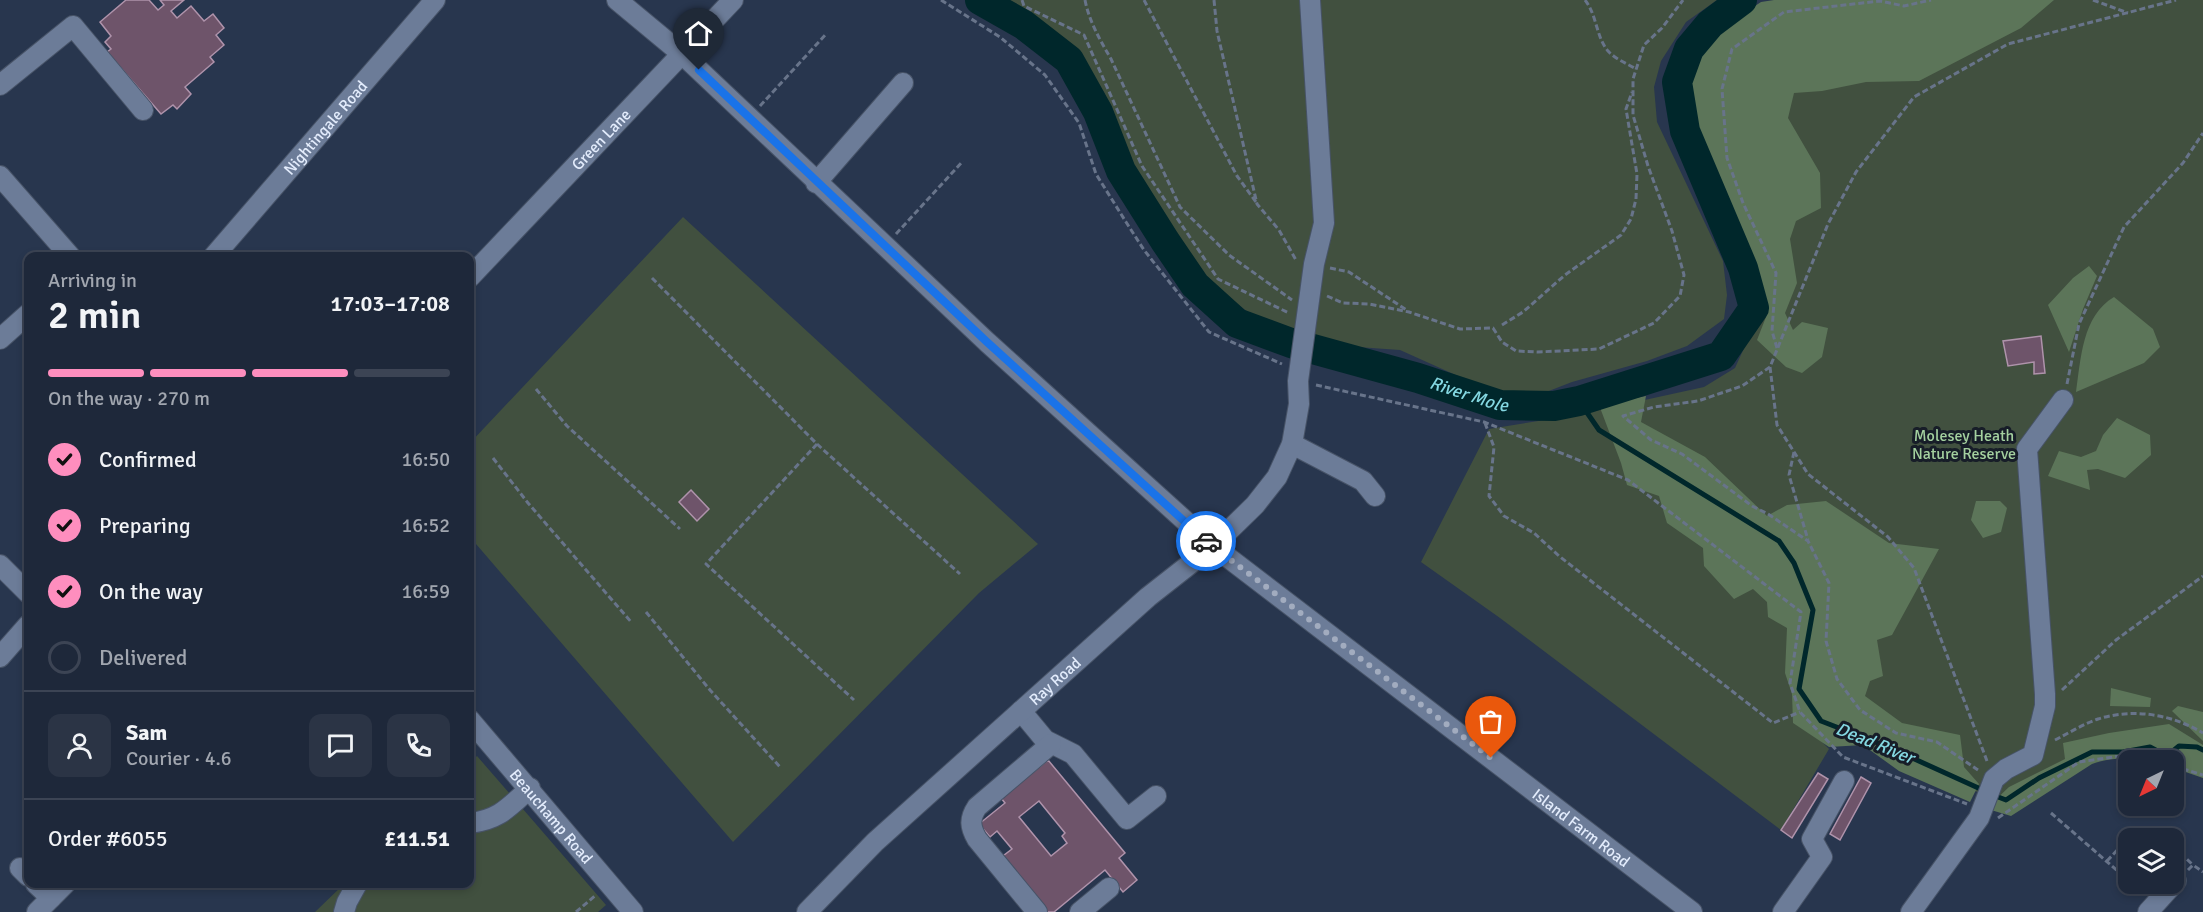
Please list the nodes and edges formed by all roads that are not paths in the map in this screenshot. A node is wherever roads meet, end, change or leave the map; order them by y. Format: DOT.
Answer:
graph roads {
  1 [pos="435,0"];
  2 [pos="617,0"];
  3 [pos="733,0"];
  4 [pos="1310,0"];
  5 [pos="682,54"];
  6 [pos="903,83"];
  7 [pos="0,85"];
  8 [pos="143,110"];
  9 [pos="0,176"];
  10 [pos="816,183"];
  11 [pos="66,252"];
  12 [pos="217,252"];
  13 [pos="474,273"];
  14 [pos="24,318"];
  15 [pos="0,339"];
  16 [pos="2063,400"];
  17 [pos="1292,444"];
  18 [pos="1375,496"];
  19 [pos="1213,546"];
  20 [pos="0,566"];
  21 [pos="24,589"];
  22 [pos="24,630"];
  23 [pos="0,657"];
  24 [pos="1021,711"];
  25 [pos="474,725"];
  26 [pos="1052,744"];
  27 [pos="1844,781"];
  28 [pos="530,788"];
  29 [pos="1156,796"];
  30 [pos="474,823"];
  31 [pos="41,888"];
  32 [pos="61,888"];
  33 [pos="355,888"];
  34 [pos="1109,888"];
  35 [pos="2164,894"];
  36 [pos="51,897"];
  37 [pos="37,912"];
  38 [pos="344,912"];
  39 [pos="633,912"];
  40 [pos="807,912"];
  41 [pos="1037,912"];
  42 [pos="1080,912"];
  43 [pos="1692,912"];
  44 [pos="1783,912"];
  45 [pos="1911,912"];
  46 [pos="2148,912"];
  1 -- 12 [label="street, Nightingale Road"];
  2 -- 5 [label="street, Island Farm Road"];
  3 -- 5 [label="street, Green Lane"];
  4 -- 17 [label="street, Ray Road"];
  5 -- 10 [label="street, Island Farm Road"];
  5 -- 13 [label="street, Green Lane"];
  6 -- 10 [label="street"];
  7 -- 8 [label="street"];
  9 -- 11 [label="street"];
  10 -- 19 [label="street, Island Farm Road"];
  14 -- 15 [label="street"];
  16 -- 45 [label="street"];
  17 -- 18 [label="street"];
  17 -- 19 [label="street, Ray Road"];
  19 -- 24 [label="street, Ray Road"];
  19 -- 43 [label="street, Island Farm Road"];
  20 -- 21 [label="street"];
  22 -- 23 [label="street"];
  24 -- 26 [label="street"];
  24 -- 40 [label="street, Ray Road"];
  25 -- 28 [label="street, Beauchamp Road"];
  26 -- 29 [label="street"];
  26 -- 41 [label="street"];
  27 -- 44 [label="street"];
  28 -- 30 [label="street"];
  28 -- 39 [label="street, Beauchamp Road"];
  31 -- 36 [label="street"];
  32 -- 36 [label="street"];
  33 -- 38 [label="street"];
  34 -- 42 [label="street"];
  35 -- 46 [label="street"];
  36 -- 37 [label="street"];
}
